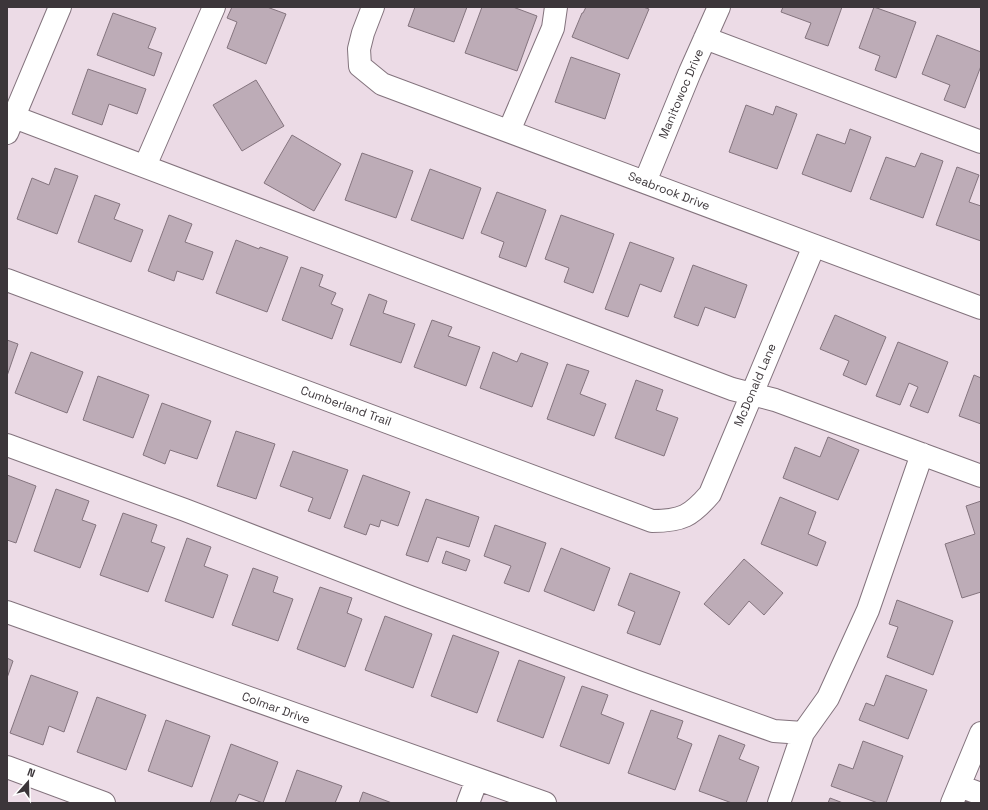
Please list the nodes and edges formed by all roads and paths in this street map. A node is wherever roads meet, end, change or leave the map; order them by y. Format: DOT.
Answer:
graph roads {
  1 [pos="60,7"];
  2 [pos="214,7"];
  3 [pos="373,7"];
  4 [pos="556,7"];
  5 [pos="719,7"];
  6 [pos="705,38"];
  7 [pos="11,125"];
  8 [pos="509,131"];
  9 [pos="981,142"];
  10 [pos="145,166"];
  11 [pos="645,182"];
  12 [pos="814,246"];
  13 [pos="7,280"];
  14 [pos="981,308"];
  15 [pos="751,394"];
  16 [pos="7,445"];
  17 [pos="922,454"];
  18 [pos="981,476"];
  19 [pos="686,516"];
  20 [pos="7,612"];
  21 [pos="803,733"];
  22 [pos="981,733"];
  23 [pos="7,767"];
  24 [pos="477,779"];
  25 [pos="955,794"];
  26 [pos="981,794"];
  27 [pos="104,803"];
  28 [pos="468,803"];
  29 [pos="545,803"];
  30 [pos="779,803"];
  1 -- 7 [label="street"];
  2 -- 10 [label="street"];
  3 -- 8 [label="street, Seabrook Drive"];
  4 -- 8 [label="street"];
  5 -- 6 [label="street, Manitowoc Drive"];
  6 -- 9 [label="street"];
  6 -- 11 [label="street, Manitowoc Drive"];
  7 -- 10 [label="street"];
  8 -- 11 [label="street, Seabrook Drive"];
  10 -- 15 [label="street"];
  11 -- 12 [label="street, Seabrook Drive"];
  12 -- 14 [label="street, Seabrook Drive"];
  12 -- 15 [label="street, McDonald Lane"];
  13 -- 19 [label="street, Cumberland Trail"];
  15 -- 17 [label="street"];
  15 -- 19 [label="street, McDonald Lane"];
  16 -- 21 [label="street"];
  17 -- 18 [label="street"];
  17 -- 21 [label="street"];
  20 -- 24 [label="street, Colmar Drive"];
  21 -- 30 [label="street"];
  22 -- 25 [label="street"];
  23 -- 27 [label="street"];
  24 -- 28 [label="street"];
  24 -- 29 [label="street, Colmar Drive"];
  25 -- 26 [label="street"];
}
